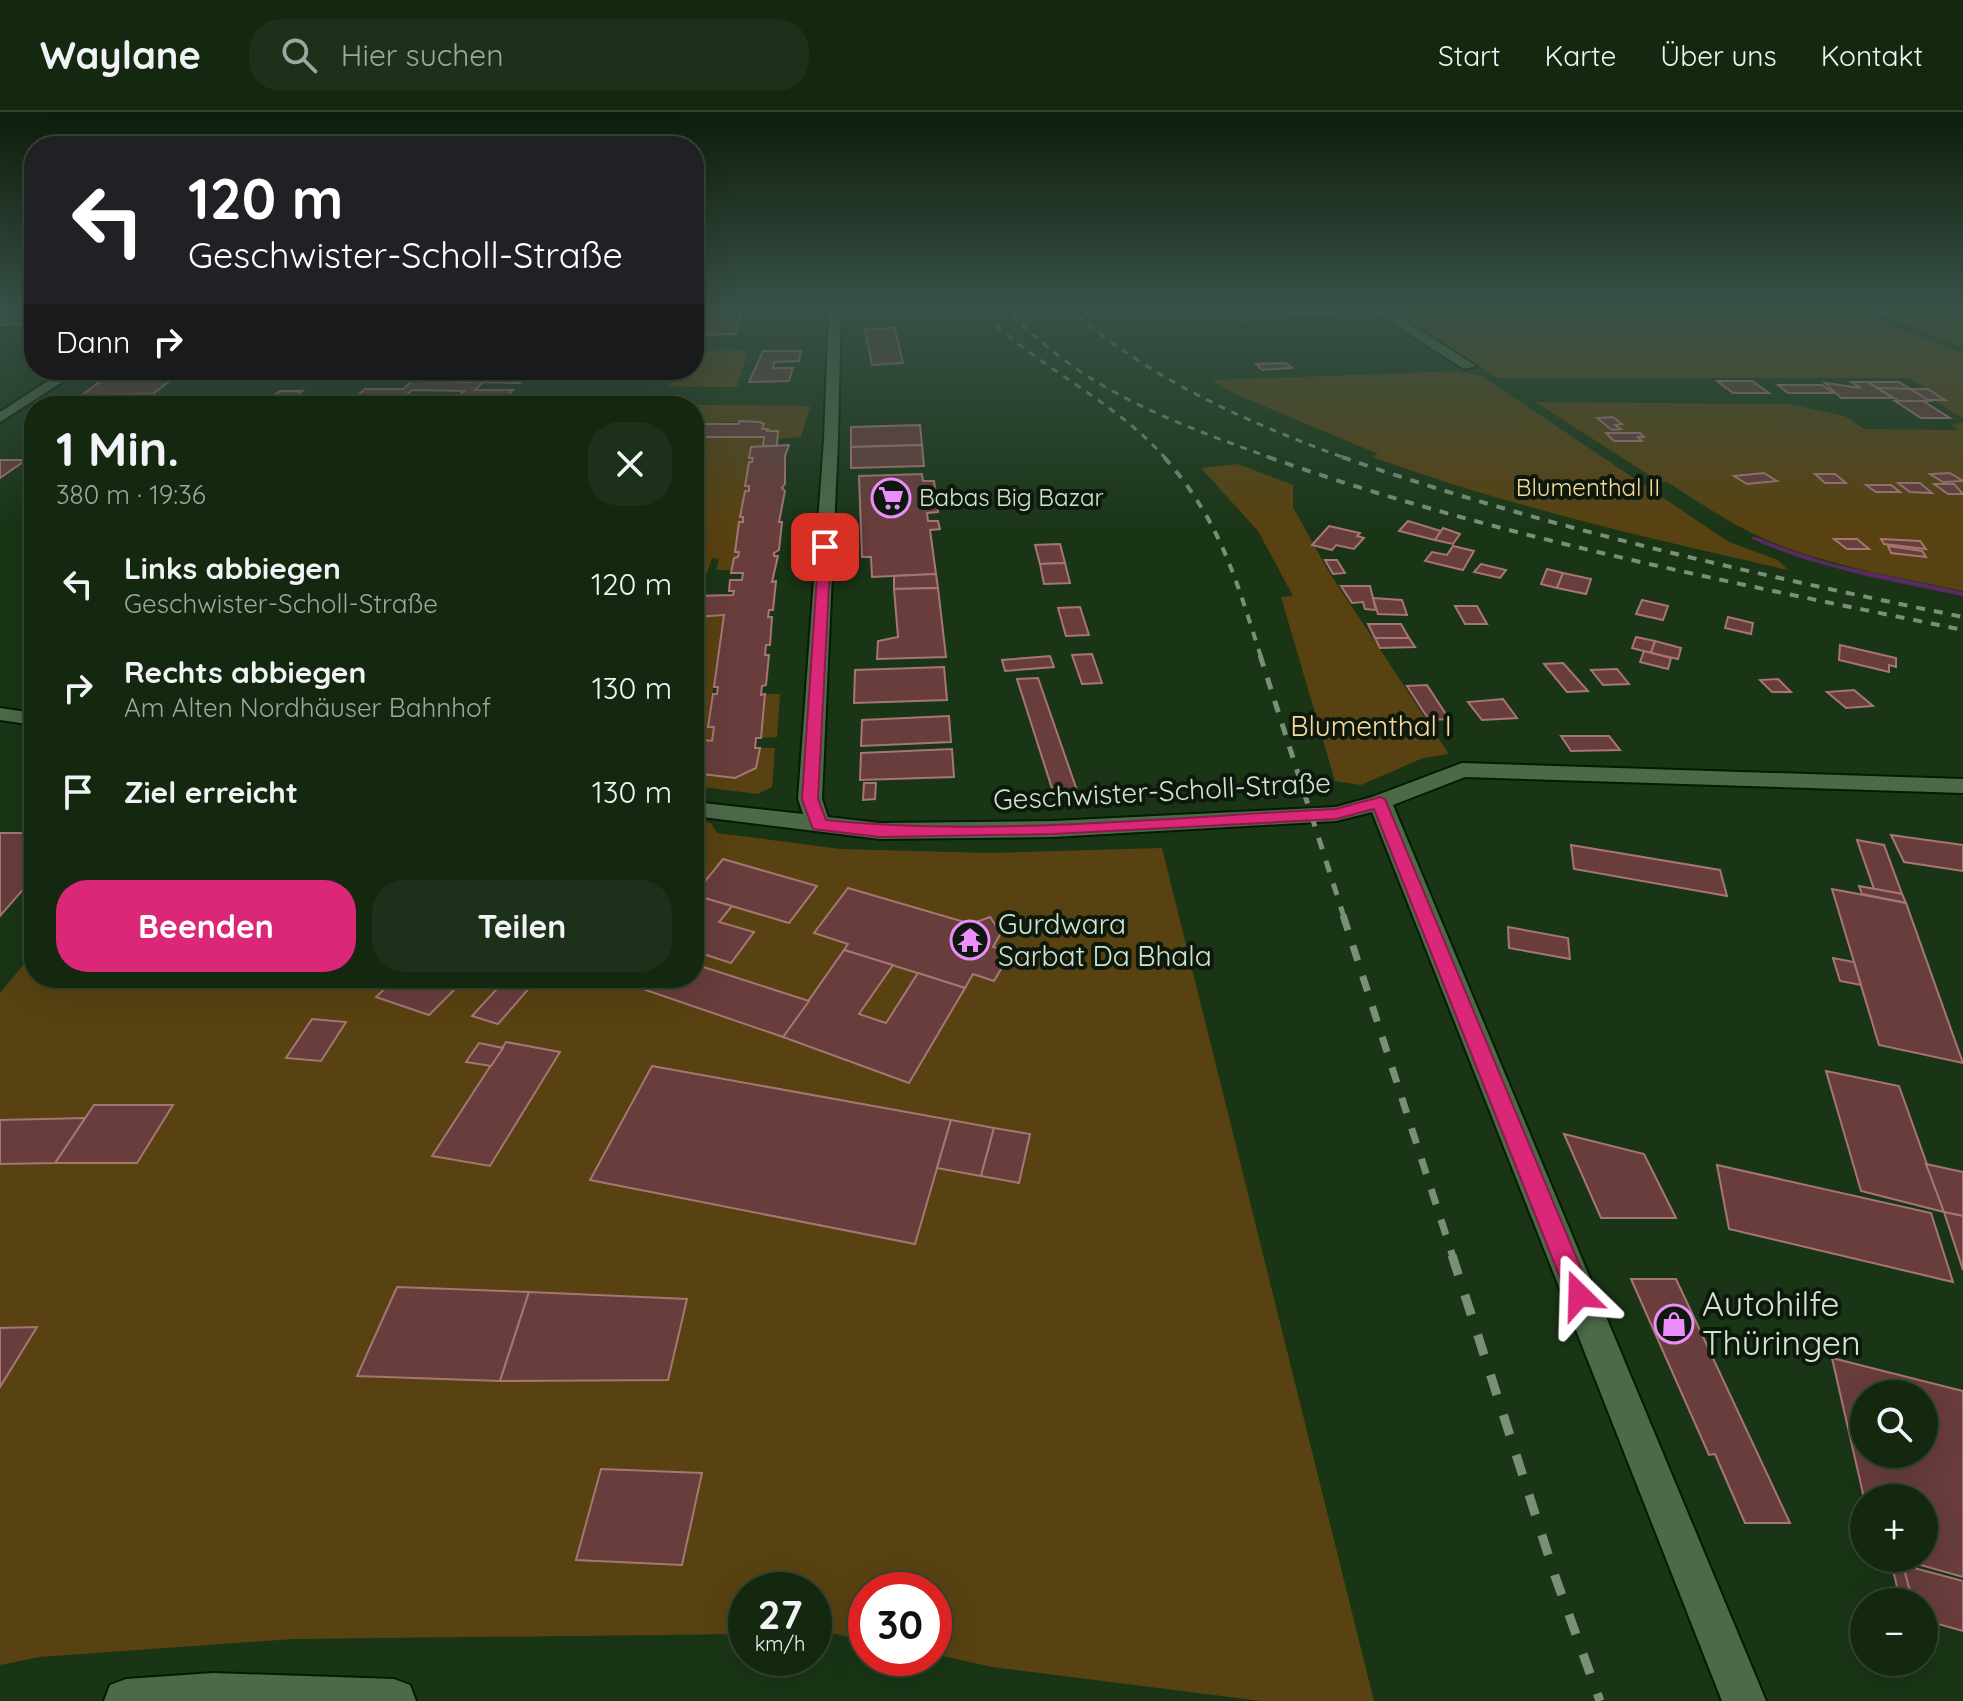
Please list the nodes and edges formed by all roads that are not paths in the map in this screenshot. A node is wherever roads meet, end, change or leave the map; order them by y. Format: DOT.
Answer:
graph roads {
  1 [pos="58,380"];
  2 [pos="833,380"];
  3 [pos="33,396"];
  4 [pos="0,400"];
  5 [pos="24,400"];
  6 [pos="24,402"];
  7 [pos="0,418"];
  8 [pos="0,714"];
  9 [pos="24,718"];
  10 [pos="1963,786"];
  11 [pos="1380,802"];
  12 [pos="704,810"];
  13 [pos="819,825"];
  14 [pos="126,1701"];
  15 [pos="394,1701"];
  16 [pos="1744,1701"];
  1 -- 3 [label="street"];
  2 -- 13 [label="street"];
  4 -- 5 [label="street"];
  6 -- 7 [label="street"];
  8 -- 9 [label="street"];
  10 -- 11 [label="street, Geschwister-Scholl-Straße"];
  11 -- 13 [label="street, Geschwister-Scholl-Straße"];
  11 -- 16 [label="street"];
  12 -- 13 [label="street, Geschwister-Scholl-Straße"];
  14 -- 15 [label="street"];
}
